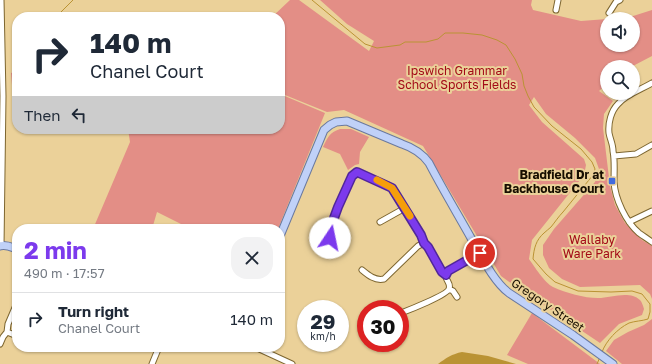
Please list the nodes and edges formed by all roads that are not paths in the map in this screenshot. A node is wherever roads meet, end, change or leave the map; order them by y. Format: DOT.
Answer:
graph roads {
  1 [pos="0,0"];
  2 [pos="558,0"];
  3 [pos="620,0"];
  4 [pos="556,10"];
  5 [pos="610,12"];
  6 [pos="652,83"];
  7 [pos="652,145"];
  8 [pos="614,156"];
  9 [pos="405,208"];
  10 [pos="652,211"];
  11 [pos="380,222"];
  12 [pos="630,222"];
  13 [pos="285,224"];
  14 [pos="330,238"];
  15 [pos="652,242"];
  16 [pos="424,243"];
  17 [pos="0,246"];
  18 [pos="12,247"];
  19 [pos="480,253"];
  20 [pos="362,270"];
  21 [pos="446,275"];
  22 [pos="449,289"];
  23 [pos="457,297"];
  24 [pos="409,310"];
  25 [pos="12,315"];
  26 [pos="7,332"];
  27 [pos="12,334"];
  28 [pos="0,344"];
  29 [pos="156,352"];
  30 [pos="265,352"];
  31 [pos="611,362"];
  32 [pos="152,364"];
  33 [pos="292,364"];
  1 -- 17 [label="street"];
  2 -- 4 [label="street"];
  3 -- 5 [label="street"];
  6 -- 8 [label="street"];
  7 -- 8 [label="street"];
  8 -- 12 [label="street"];
  9 -- 11 [label="street"];
  9 -- 14 [label="street"];
  9 -- 16 [label="street"];
  10 -- 12 [label="street"];
  12 -- 15 [label="street"];
  13 -- 19 [label="main road, Gregory Street"];
  16 -- 20 [label="street"];
  16 -- 21 [label="street"];
  17 -- 18 [label="main road"];
  19 -- 21 [label="street"];
  19 -- 31 [label="main road, Gregory Street"];
  21 -- 22 [label="street"];
  22 -- 23 [label="street"];
  22 -- 24 [label="street"];
  25 -- 26 [label="street"];
  26 -- 27 [label="street"];
  26 -- 28 [label="street"];
  29 -- 32 [label="street"];
  30 -- 33 [label="street"];
}
